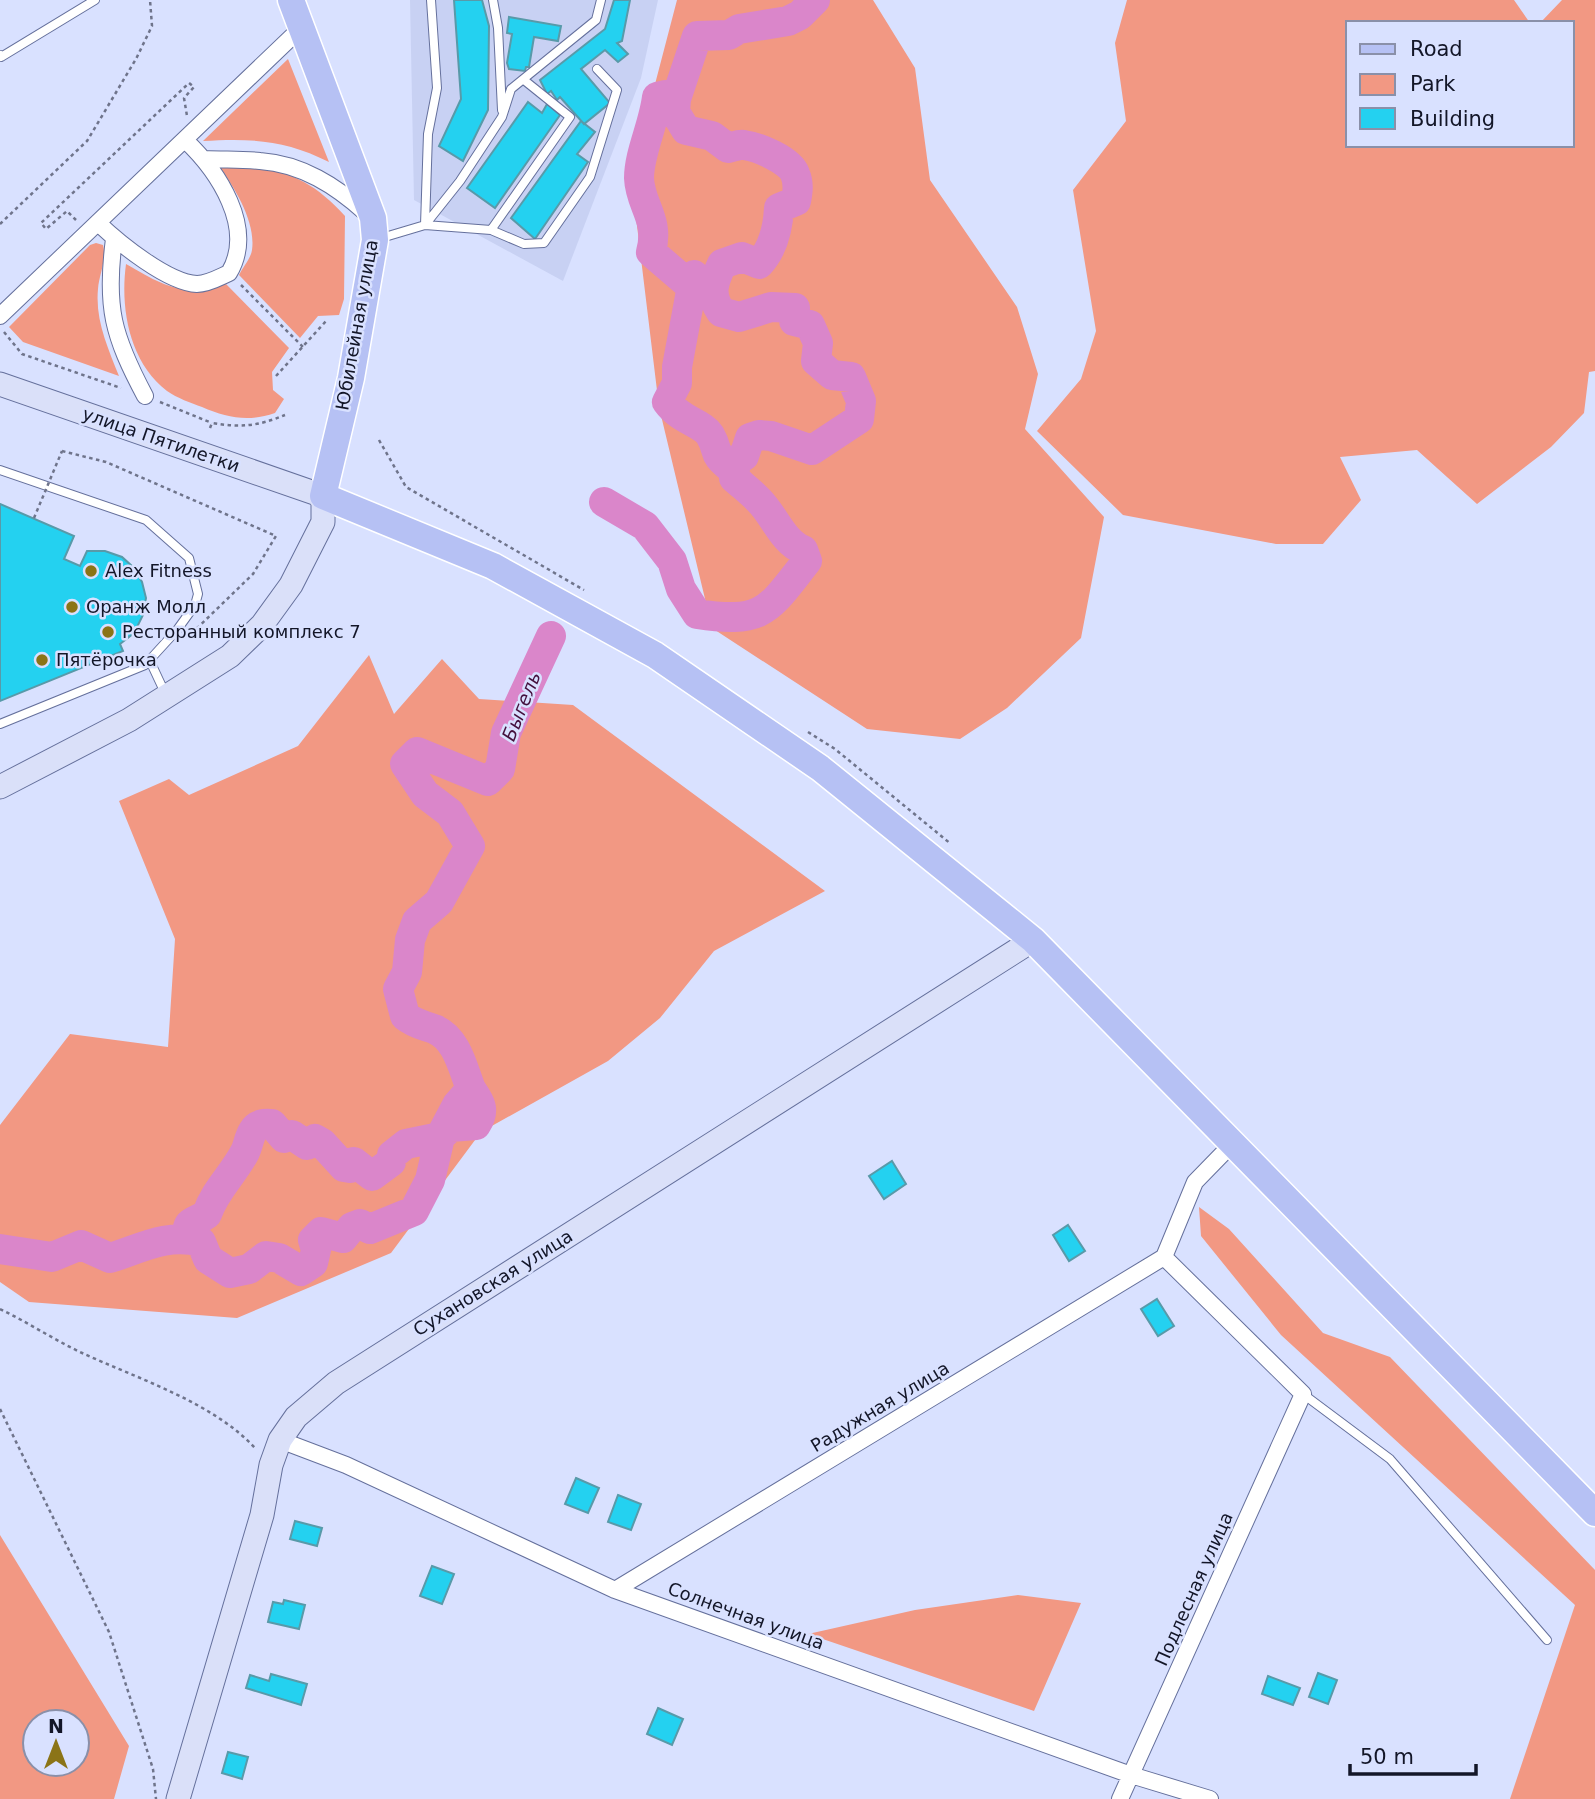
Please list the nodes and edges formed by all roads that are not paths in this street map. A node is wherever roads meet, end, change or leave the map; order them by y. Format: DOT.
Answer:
graph roads {
  1 [pos="95,0"];
  2 [pos="291,0"];
  3 [pos="432,0"];
  4 [pos="493,0"];
  5 [pos="601,0"];
  6 [pos="302,27"];
  7 [pos="1,58"];
  8 [pos="597,69"];
  9 [pos="524,80"];
  10 [pos="502,117"];
  11 [pos="185,140"];
  12 [pos="205,159"];
  13 [pos="98,223"];
  14 [pos="425,225"];
  15 [pos="374,229"];
  16 [pos="491,230"];
  17 [pos="114,239"];
  18 [pos="0,316"];
  19 [pos="0,369"];
  20 [pos="7,386"];
  21 [pos="145,396"];
  22 [pos="0,470"];
  23 [pos="323,496"];
  24 [pos="150,661"];
  25 [pos="166,697"];
  26 [pos="0,724"];
  27 [pos="0,788"];
  28 [pos="1033,940"];
  29 [pos="1234,1142"];
  30 [pos="1164,1257"];
  31 [pos="1303,1394"];
  32 [pos="281,1440"];
  33 [pos="1595,1513"];
  34 [pos="615,1590"];
  35 [pos="1547,1640"];
  36 [pos="1131,1775"];
  37 [pos="178,1799"];
  38 [pos="1120,1799"];
  39 [pos="1210,1799"];
  1 -- 7 [label="lane"];
  2 -- 6 [label="main road, Юбилейная улица"];
  3 -- 14 [label="lane"];
  4 -- 10 [label="lane"];
  5 -- 9 [label="lane"];
  6 -- 11 [label="street"];
  6 -- 15 [label="main road, Юбилейная улица"];
  8 -- 16 [label="lane"];
  9 -- 10 [label="lane"];
  9 -- 16 [label="lane"];
  10 -- 14 [label="lane"];
  11 -- 12 [label="street"];
  11 -- 13 [label="street"];
  12 -- 15 [label="street"];
  12 -- 17 [label="street"];
  13 -- 17 [label="street"];
  13 -- 18 [label="street"];
  14 -- 15 [label="lane"];
  14 -- 16 [label="lane"];
  15 -- 23 [label="main road, Юбилейная улица"];
  17 -- 21 [label="street"];
  19 -- 20 [label="lane"];
  20 -- 23 [label="street, улица Пятилетки"];
  22 -- 24 [label="lane"];
  23 -- 25 [label="street"];
  23 -- 28 [label="main road"];
  24 -- 25 [label="lane"];
  24 -- 26 [label="lane"];
  25 -- 27 [label="street"];
  28 -- 29 [label="main road"];
  28 -- 32 [label="street, Сухановская улица"];
  29 -- 30 [label="street"];
  29 -- 33 [label="main road"];
  30 -- 31 [label="street"];
  30 -- 34 [label="street, Радужная улица"];
  31 -- 35 [label="lane"];
  31 -- 36 [label="street, Подлесная улица"];
  32 -- 34 [label="street, Солнечная улица"];
  32 -- 37 [label="street, Сухановская улица"];
  34 -- 36 [label="street, Солнечная улица"];
  36 -- 38 [label="street, Подлесная улица"];
  36 -- 39 [label="street, Солнечная улица"];
}
